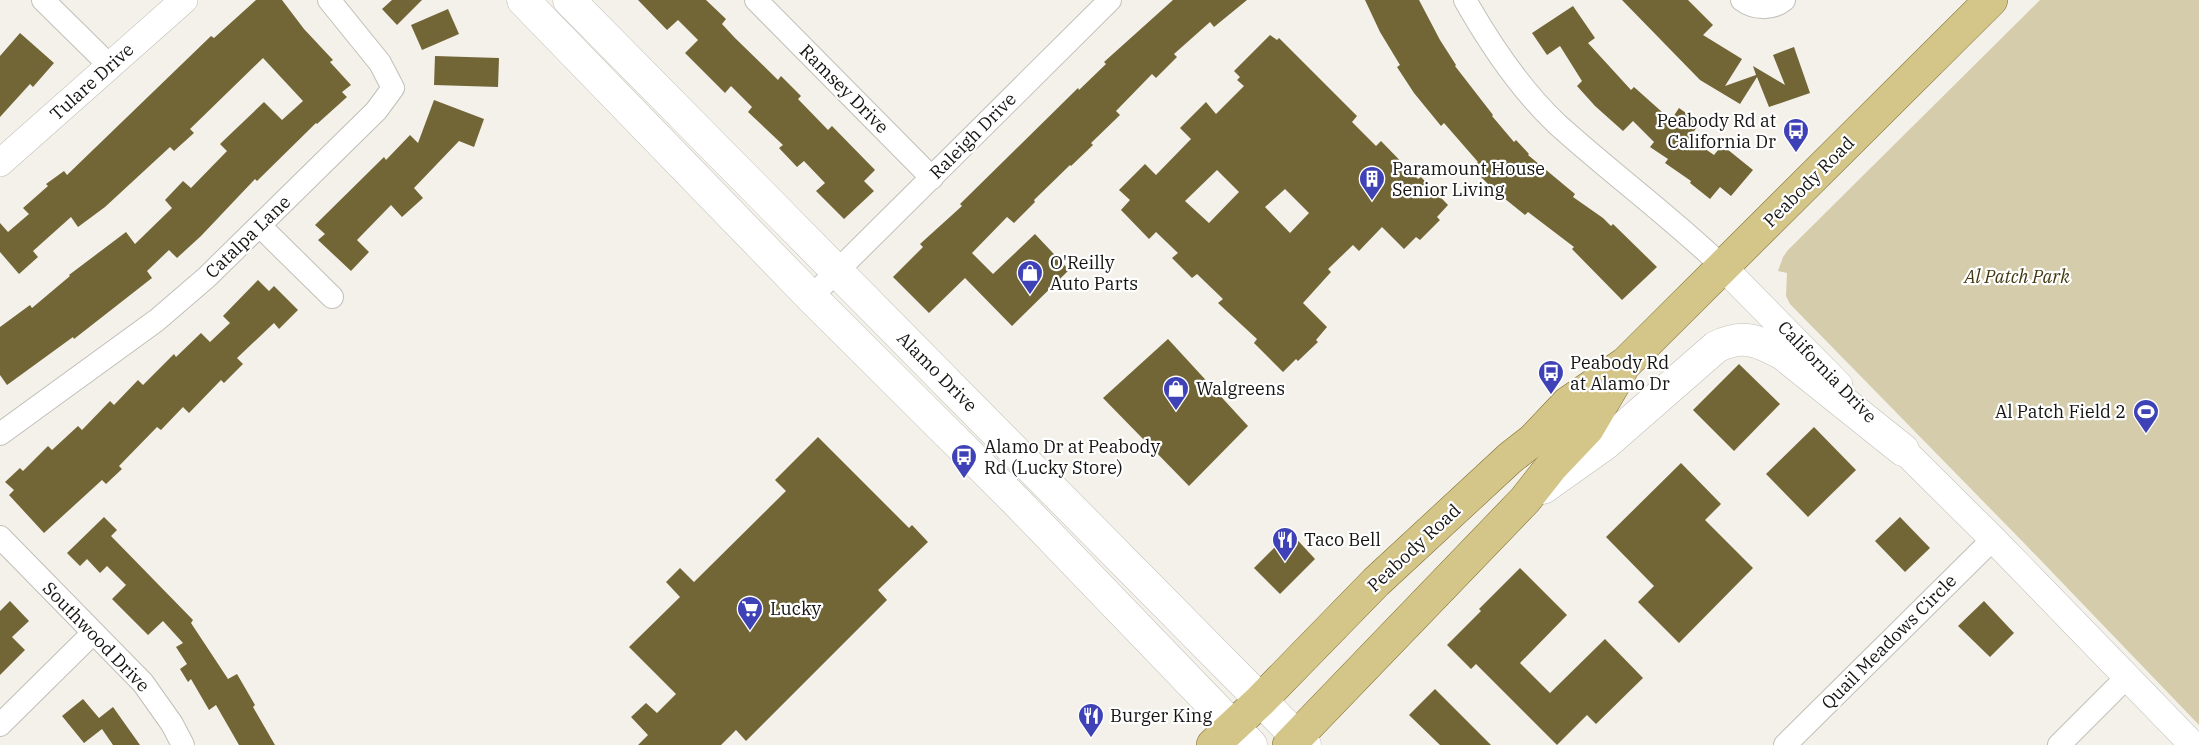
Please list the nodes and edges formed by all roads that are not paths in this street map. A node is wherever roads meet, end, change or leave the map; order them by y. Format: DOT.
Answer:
graph roads {
  1 [pos="44,0"];
  2 [pos="184,0"];
  3 [pos="329,0"];
  4 [pos="523,0"];
  5 [pos="569,0"];
  6 [pos="756,0"];
  7 [pos="1110,0"];
  8 [pos="1465,0"];
  9 [pos="1742,0"];
  10 [pos="1784,0"];
  11 [pos="1991,0"];
  12 [pos="110,66"];
  13 [pos="0,163"];
  14 [pos="932,178"];
  15 [pos="260,226"];
  16 [pos="1723,267"];
  17 [pos="837,272"];
  18 [pos="332,297"];
  19 [pos="811,297"];
  20 [pos="1626,363"];
  21 [pos="0,434"];
  22 [pos="1903,450"];
  23 [pos="1525,500"];
  24 [pos="0,537"];
  25 [pos="1993,539"];
  26 [pos="93,633"];
  27 [pos="2127,677"];
  28 [pos="1260,701"];
  29 [pos="0,726"];
  30 [pos="1232,738"];
  31 [pos="1297,743"];
  32 [pos="183,745"];
  33 [pos="1785,745"];
  34 [pos="2059,745"];
  35 [pos="2193,745"];
  1 -- 12 [label="street"];
  2 -- 12 [label="street, Tulare Drive"];
  3 -- 15 [label="street, Catalpa Lane"];
  4 -- 19 [label="main road, Alamo Drive"];
  5 -- 17 [label="main road, Alamo Drive"];
  6 -- 14 [label="street, Ramsey Drive"];
  7 -- 14 [label="street, Raleigh Drive"];
  8 -- 16 [label="street, California Drive"];
  9 -- 10 [label="street"];
  11 -- 16 [label="main road, Peabody Road"];
  12 -- 13 [label="street, Tulare Drive"];
  14 -- 17 [label="street, Raleigh Drive"];
  15 -- 18 [label="street"];
  15 -- 21 [label="street, Catalpa Lane"];
  16 -- 20 [label="main road, Peabody Road"];
  16 -- 22 [label="street, California Drive"];
  17 -- 19 [label="street, Raleigh Drive"];
  17 -- 28 [label="main road, Alamo Drive"];
  19 -- 30 [label="main road, Alamo Drive"];
  20 -- 23 [label="main road, Peabody Road"];
  20 -- 28 [label="main road, Peabody Road"];
  22 -- 23 [label="main road"];
  22 -- 25 [label="street, California Drive"];
  23 -- 31 [label="main road, Peabody Road"];
  24 -- 26 [label="street, Southwood Drive"];
  25 -- 27 [label="street, California Drive"];
  25 -- 33 [label="street, Quail Meadows Circle"];
  26 -- 29 [label="street"];
  26 -- 32 [label="street, Southwood Drive"];
  27 -- 34 [label="street"];
  27 -- 35 [label="street, California Drive"];
  28 -- 30 [label="main road, Peabody Road"];
  28 -- 31 [label="main road, Alamo Drive"];
}
